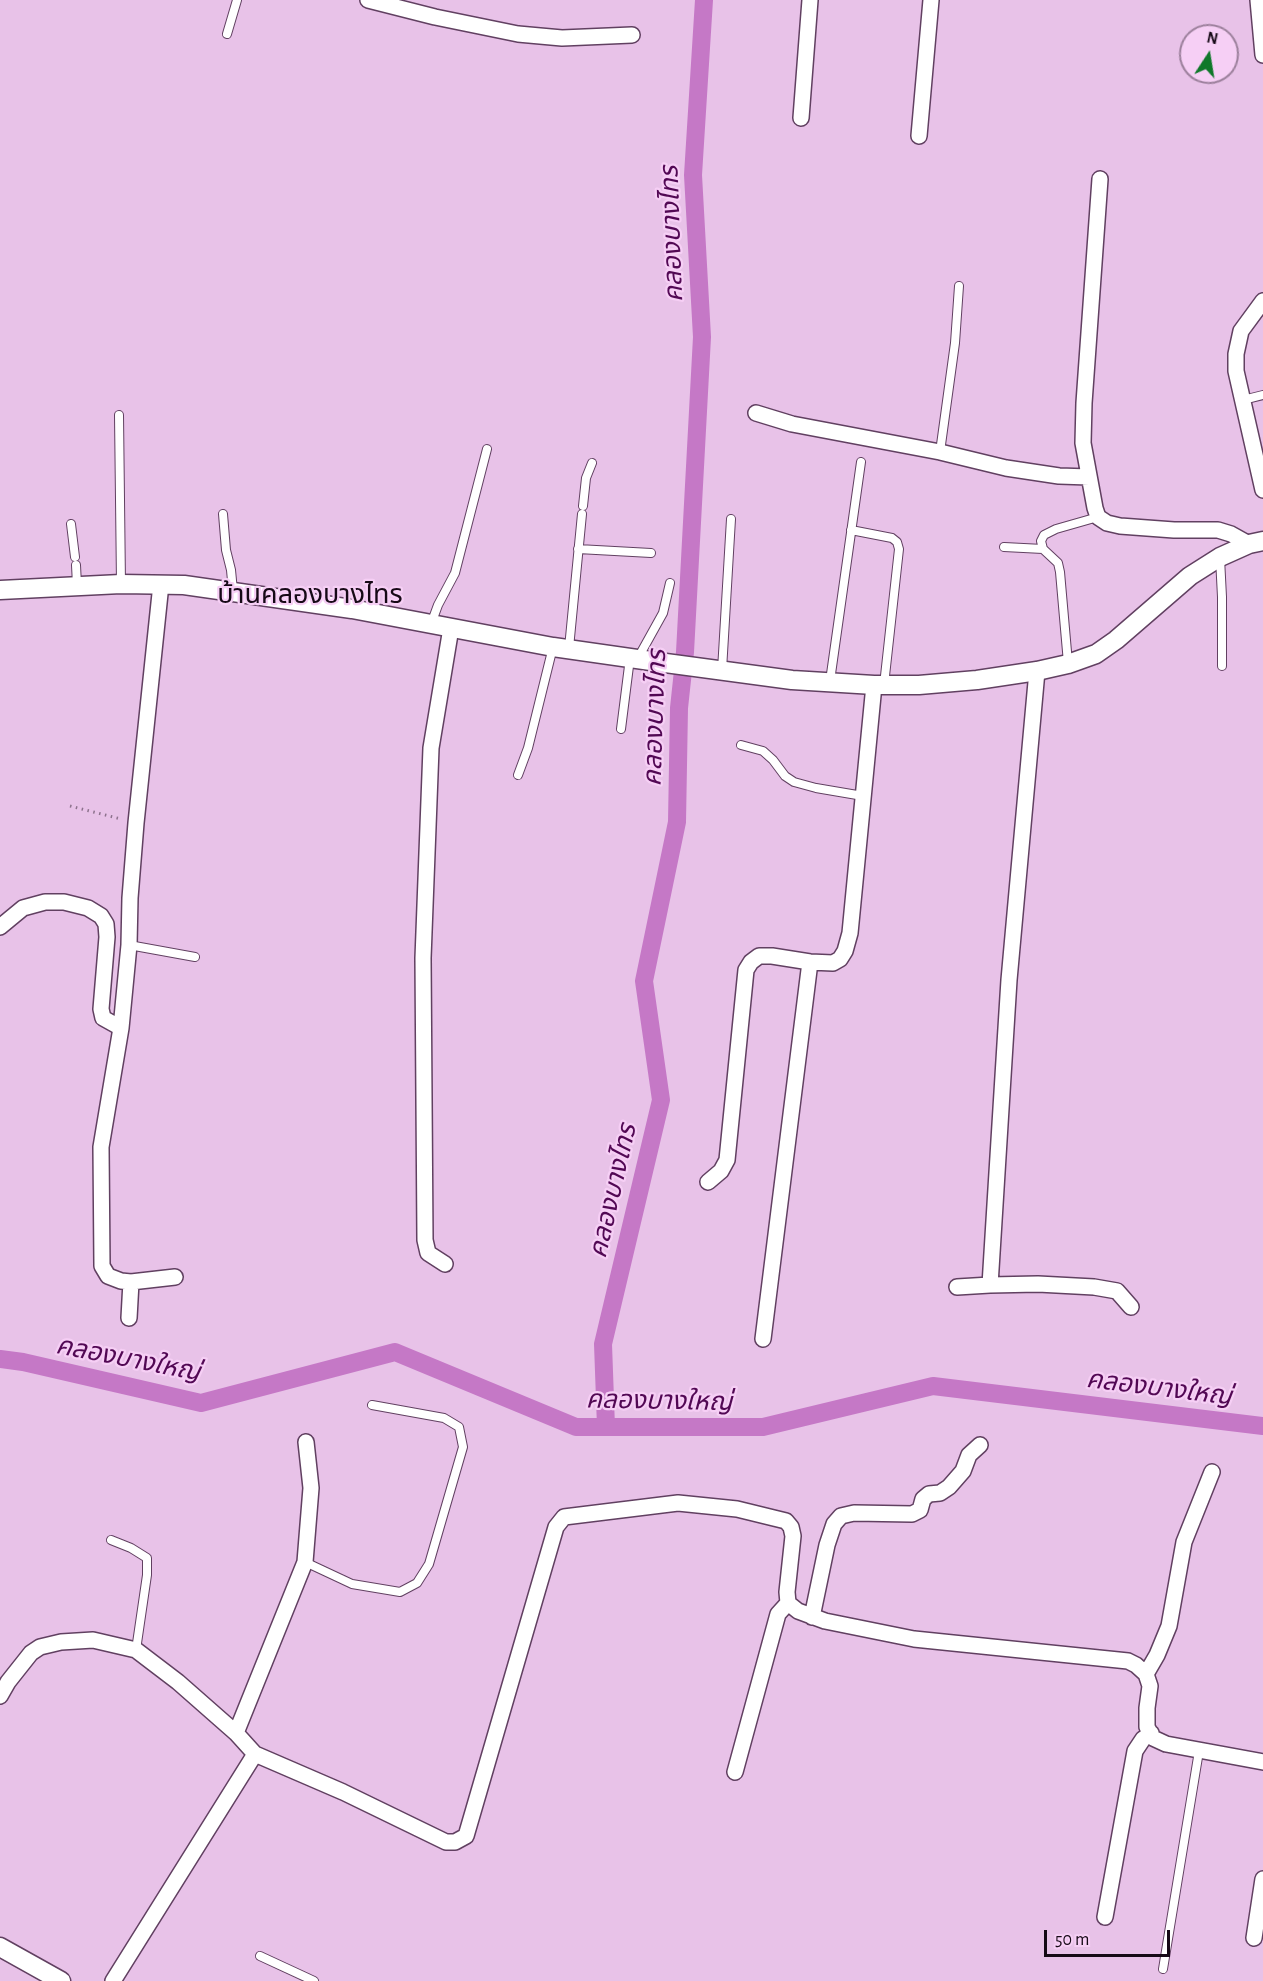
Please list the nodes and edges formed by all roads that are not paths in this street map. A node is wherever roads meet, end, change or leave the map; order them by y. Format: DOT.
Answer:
graph roads {
  1 [pos="237,0"];
  2 [pos="368,0"];
  3 [pos="810,0"];
  4 [pos="931,0"];
  5 [pos="1258,0"];
  6 [pos="227,34"];
  7 [pos="632,35"];
  8 [pos="1263,55"];
  9 [pos="801,118"];
  10 [pos="920,135"];
  11 [pos="1100,179"];
  12 [pos="959,286"];
  13 [pos="1263,301"];
  14 [pos="1263,395"];
  15 [pos="1243,400"];
  16 [pos="756,413"];
  17 [pos="119,415"];
  18 [pos="487,449"];
  19 [pos="940,452"];
  20 [pos="861,462"];
  21 [pos="592,464"];
  22 [pos="1089,477"];
  23 [pos="1263,490"];
  24 [pos="223,514"];
  25 [pos="1098,517"];
  26 [pos="731,519"];
  27 [pos="71,524"];
  28 [pos="851,530"];
  29 [pos="1256,542"];
  30 [pos="1004,547"];
  31 [pos="578,549"];
  32 [pos="1043,549"];
  33 [pos="651,553"];
  34 [pos="1220,556"];
  35 [pos="670,583"];
  36 [pos="121,584"];
  37 [pos="161,584"];
  38 [pos="77,585"];
  39 [pos="0,591"];
  40 [pos="233,591"];
  41 [pos="431,624"];
  42 [pos="451,628"];
  43 [pos="561,647"];
  44 [pos="634,659"];
  45 [pos="1068,664"];
  46 [pos="1222,666"];
  47 [pos="714,670"];
  48 [pos="1037,670"];
  49 [pos="829,682"];
  50 [pos="879,685"];
  51 [pos="621,729"];
  52 [pos="741,745"];
  53 [pos="518,775"];
  54 [pos="863,796"];
  55 [pos="0,927"];
  56 [pos="129,945"];
  57 [pos="195,957"];
  58 [pos="810,962"];
  59 [pos="121,1028"];
  60 [pos="708,1182"];
  61 [pos="445,1264"];
  62 [pos="175,1277"];
  63 [pos="131,1282"];
  64 [pos="990,1285"];
  65 [pos="957,1287"];
  66 [pos="1131,1307"];
  67 [pos="129,1318"];
  68 [pos="763,1340"];
  69 [pos="372,1405"];
  70 [pos="306,1442"];
  71 [pos="980,1445"];
  72 [pos="1212,1472"];
  73 [pos="111,1540"];
  74 [pos="305,1562"];
  75 [pos="788,1603"];
  76 [pos="812,1617"];
  77 [pos="136,1650"];
  78 [pos="1146,1674"];
  79 [pos="0,1696"];
  80 [pos="236,1733"];
  81 [pos="1151,1733"];
  82 [pos="1199,1751"];
  83 [pos="255,1754"];
  84 [pos="1263,1762"];
  85 [pos="735,1772"];
  86 [pos="1263,1879"];
  87 [pos="1105,1917"];
  88 [pos="1254,1938"];
  89 [pos="0,1947"];
  90 [pos="260,1956"];
  91 [pos="1163,1969"];
  92 [pos="61,1981"];
  93 [pos="113,1981"];
  94 [pos="314,1981"];
  1 -- 6 [label="lane"];
  2 -- 7 [label="street"];
  3 -- 9 [label="street"];
  4 -- 10 [label="street"];
  5 -- 8 [label="street"];
  11 -- 22 [label="street"];
  12 -- 19 [label="lane"];
  13 -- 15 [label="street"];
  14 -- 15 [label="lane"];
  15 -- 23 [label="street"];
  16 -- 19 [label="street"];
  17 -- 36 [label="lane"];
  18 -- 41 [label="lane"];
  19 -- 22 [label="street"];
  20 -- 28 [label="lane"];
  21 -- 31 [label="lane"];
  22 -- 25 [label="street"];
  24 -- 40 [label="lane"];
  25 -- 29 [label="street"];
  25 -- 32 [label="lane"];
  26 -- 47 [label="lane"];
  27 -- 38 [label="lane"];
  28 -- 49 [label="lane"];
  28 -- 50 [label="lane"];
  29 -- 34 [label="street"];
  30 -- 32 [label="lane"];
  31 -- 33 [label="lane"];
  31 -- 43 [label="lane"];
  32 -- 45 [label="lane"];
  34 -- 45 [label="street"];
  34 -- 46 [label="lane"];
  35 -- 44 [label="lane"];
  36 -- 37 [label="street"];
  36 -- 38 [label="street"];
  37 -- 40 [label="street"];
  37 -- 56 [label="street"];
  38 -- 39 [label="street"];
  40 -- 41 [label="street"];
  41 -- 42 [label="street"];
  42 -- 43 [label="street"];
  42 -- 61 [label="street"];
  43 -- 44 [label="street"];
  43 -- 53 [label="lane"];
  44 -- 47 [label="street"];
  44 -- 51 [label="lane"];
  45 -- 48 [label="street"];
  47 -- 49 [label="street"];
  48 -- 50 [label="street"];
  48 -- 64 [label="street"];
  49 -- 50 [label="street"];
  50 -- 54 [label="street"];
  52 -- 54 [label="lane"];
  54 -- 58 [label="street"];
  55 -- 59 [label="street"];
  56 -- 57 [label="lane"];
  56 -- 59 [label="street"];
  58 -- 60 [label="street"];
  58 -- 68 [label="street"];
  59 -- 63 [label="street"];
  62 -- 63 [label="street"];
  63 -- 67 [label="street"];
  64 -- 65 [label="street"];
  64 -- 66 [label="street"];
  69 -- 74 [label="lane"];
  70 -- 74 [label="street"];
  71 -- 76 [label="street"];
  72 -- 78 [label="street"];
  73 -- 77 [label="lane"];
  74 -- 80 [label="street"];
  75 -- 76 [label="street"];
  75 -- 83 [label="street"];
  75 -- 85 [label="street"];
  76 -- 78 [label="street"];
  77 -- 79 [label="street"];
  77 -- 80 [label="street"];
  78 -- 81 [label="street"];
  80 -- 83 [label="street"];
  81 -- 82 [label="street"];
  81 -- 87 [label="street"];
  82 -- 84 [label="street"];
  82 -- 91 [label="lane"];
  83 -- 93 [label="street"];
  86 -- 88 [label="street"];
  89 -- 92 [label="street"];
  90 -- 94 [label="lane"];
}
